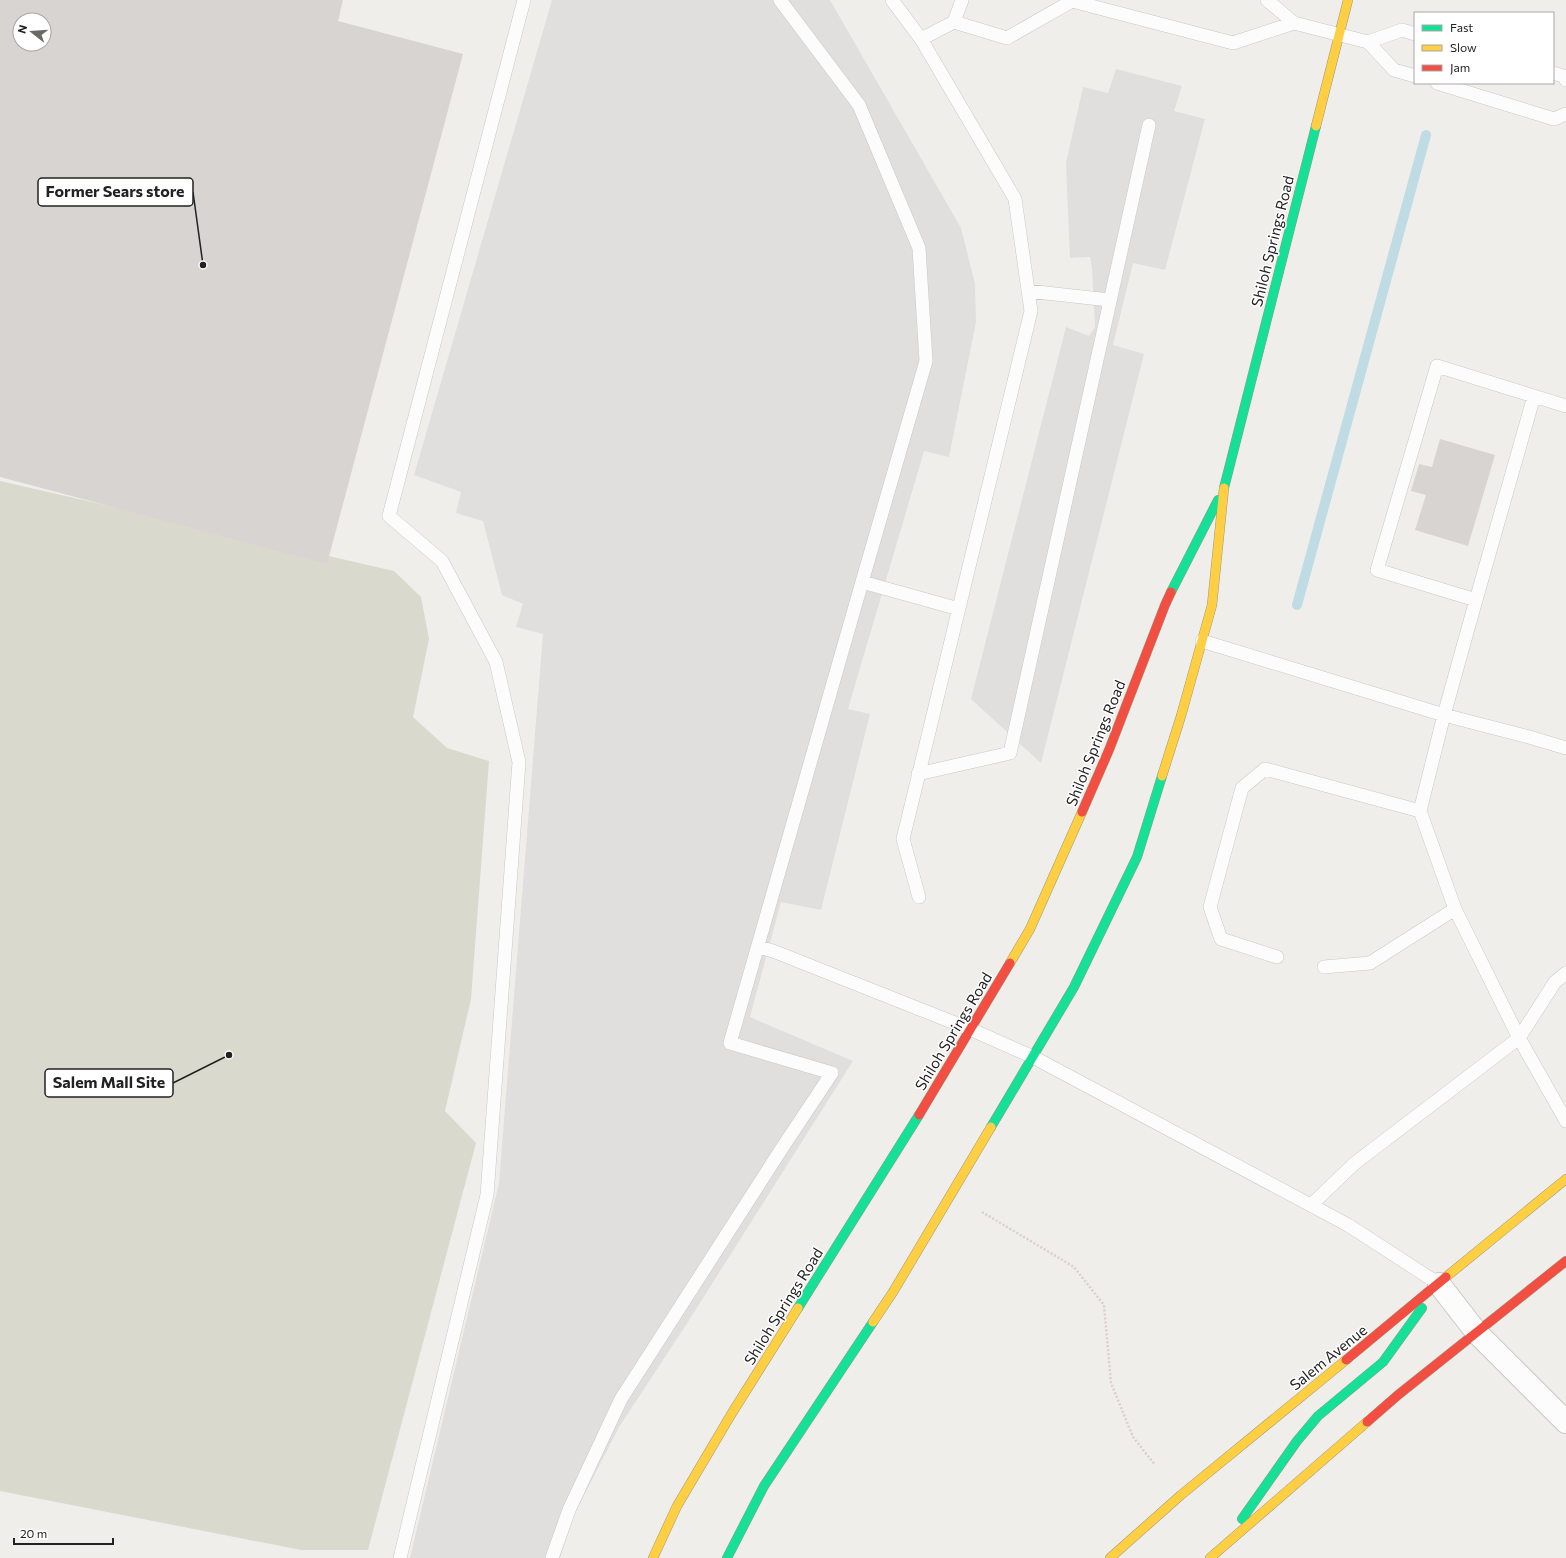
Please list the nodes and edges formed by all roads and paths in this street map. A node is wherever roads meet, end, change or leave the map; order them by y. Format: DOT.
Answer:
graph roads {
  1 [pos="524,0"];
  2 [pos="780,0"];
  3 [pos="892,0"];
  4 [pos="962,0"];
  5 [pos="1267,0"];
  6 [pos="1348,0"];
  7 [pos="954,22"];
  8 [pos="1294,23"];
  9 [pos="1339,34"];
  10 [pos="1414,34"];
  11 [pos="921,39"];
  12 [pos="1368,42"];
  13 [pos="1554,73"];
  14 [pos="1414,76"];
  15 [pos="1566,80"];
  16 [pos="1441,84"];
  17 [pos="1566,114"];
  18 [pos="1148,125"];
  19 [pos="1028,291"];
  20 [pos="1109,300"];
  21 [pos="1534,396"];
  22 [pos="1566,406"];
  23 [pos="1223,490"];
  24 [pos="862,582"];
  25 [pos="1476,600"];
  26 [pos="959,609"];
  27 [pos="1202,641"];
  28 [pos="1444,715"];
  29 [pos="1566,748"];
  30 [pos="918,774"];
  31 [pos="1420,811"];
  32 [pos="919,897"];
  33 [pos="1455,909"];
  34 [pos="758,947"];
  35 [pos="1277,958"];
  36 [pos="1324,967"];
  37 [pos="1566,973"];
  38 [pos="970,1029"];
  39 [pos="1519,1038"];
  40 [pos="1033,1057"];
  41 [pos="1566,1121"];
  42 [pos="1566,1179"];
  43 [pos="1311,1205"];
  44 [pos="982,1212"];
  45 [pos="1566,1261"];
  46 [pos="1440,1284"];
  47 [pos="1477,1333"];
  48 [pos="1566,1422"];
  49 [pos="1155,1465"];
  50 [pos="1222,1547"];
  51 [pos="400,1558"];
  52 [pos="552,1558"];
  53 [pos="653,1558"];
  54 [pos="727,1558"];
  55 [pos="1110,1558"];
  56 [pos="1210,1558"];
  1 -- 51 [label="lane"];
  2 -- 24 [label="lane"];
  3 -- 11 [label="lane"];
  4 -- 7 [label="lane"];
  5 -- 8 [label="lane"];
  6 -- 9 [label="main road, Shiloh Springs Road"];
  7 -- 8 [label="lane"];
  7 -- 11 [label="lane"];
  8 -- 9 [label="lane"];
  9 -- 12 [label="lane"];
  9 -- 23 [label="main road, Shiloh Springs Road"];
  10 -- 12 [label="lane"];
  11 -- 19 [label="lane"];
  12 -- 14 [label="lane"];
  13 -- 15 [label="lane"];
  16 -- 17 [label="lane"];
  18 -- 20 [label="lane"];
  19 -- 20 [label="lane"];
  19 -- 26 [label="lane"];
  20 -- 30 [label="lane"];
  21 -- 22 [label="lane"];
  21 -- 25 [label="lane"];
  21 -- 25 [label="lane"];
  23 -- 27 [label="main road, Shiloh Springs Road"];
  23 -- 38 [label="main road, Shiloh Springs Road"];
  24 -- 26 [label="lane"];
  24 -- 34 [label="lane"];
  25 -- 28 [label="lane"];
  26 -- 30 [label="lane"];
  27 -- 28 [label="lane"];
  27 -- 40 [label="main road, Shiloh Springs Road"];
  28 -- 29 [label="lane"];
  28 -- 31 [label="lane"];
  30 -- 32 [label="lane"];
  31 -- 33 [label="lane"];
  31 -- 35 [label="lane"];
  33 -- 36 [label="lane"];
  33 -- 39 [label="lane"];
  34 -- 38 [label="lane"];
  34 -- 52 [label="lane"];
  37 -- 39 [label="lane"];
  38 -- 40 [label="lane"];
  38 -- 53 [label="main road, Shiloh Springs Road"];
  39 -- 41 [label="lane"];
  39 -- 43 [label="lane"];
  40 -- 43 [label="lane"];
  40 -- 54 [label="main road, Shiloh Springs Road"];
  42 -- 46 [label="main road, Salem Avenue"];
  43 -- 46 [label="lane"];
  44 -- 49 [label="path"];
  45 -- 47 [label="main road"];
  46 -- 47 [label="street"];
  46 -- 50 [label="main road"];
  46 -- 55 [label="main road, Salem Avenue"];
  47 -- 48 [label="street"];
  47 -- 50 [label="main road"];
  50 -- 56 [label="main road"];
}
